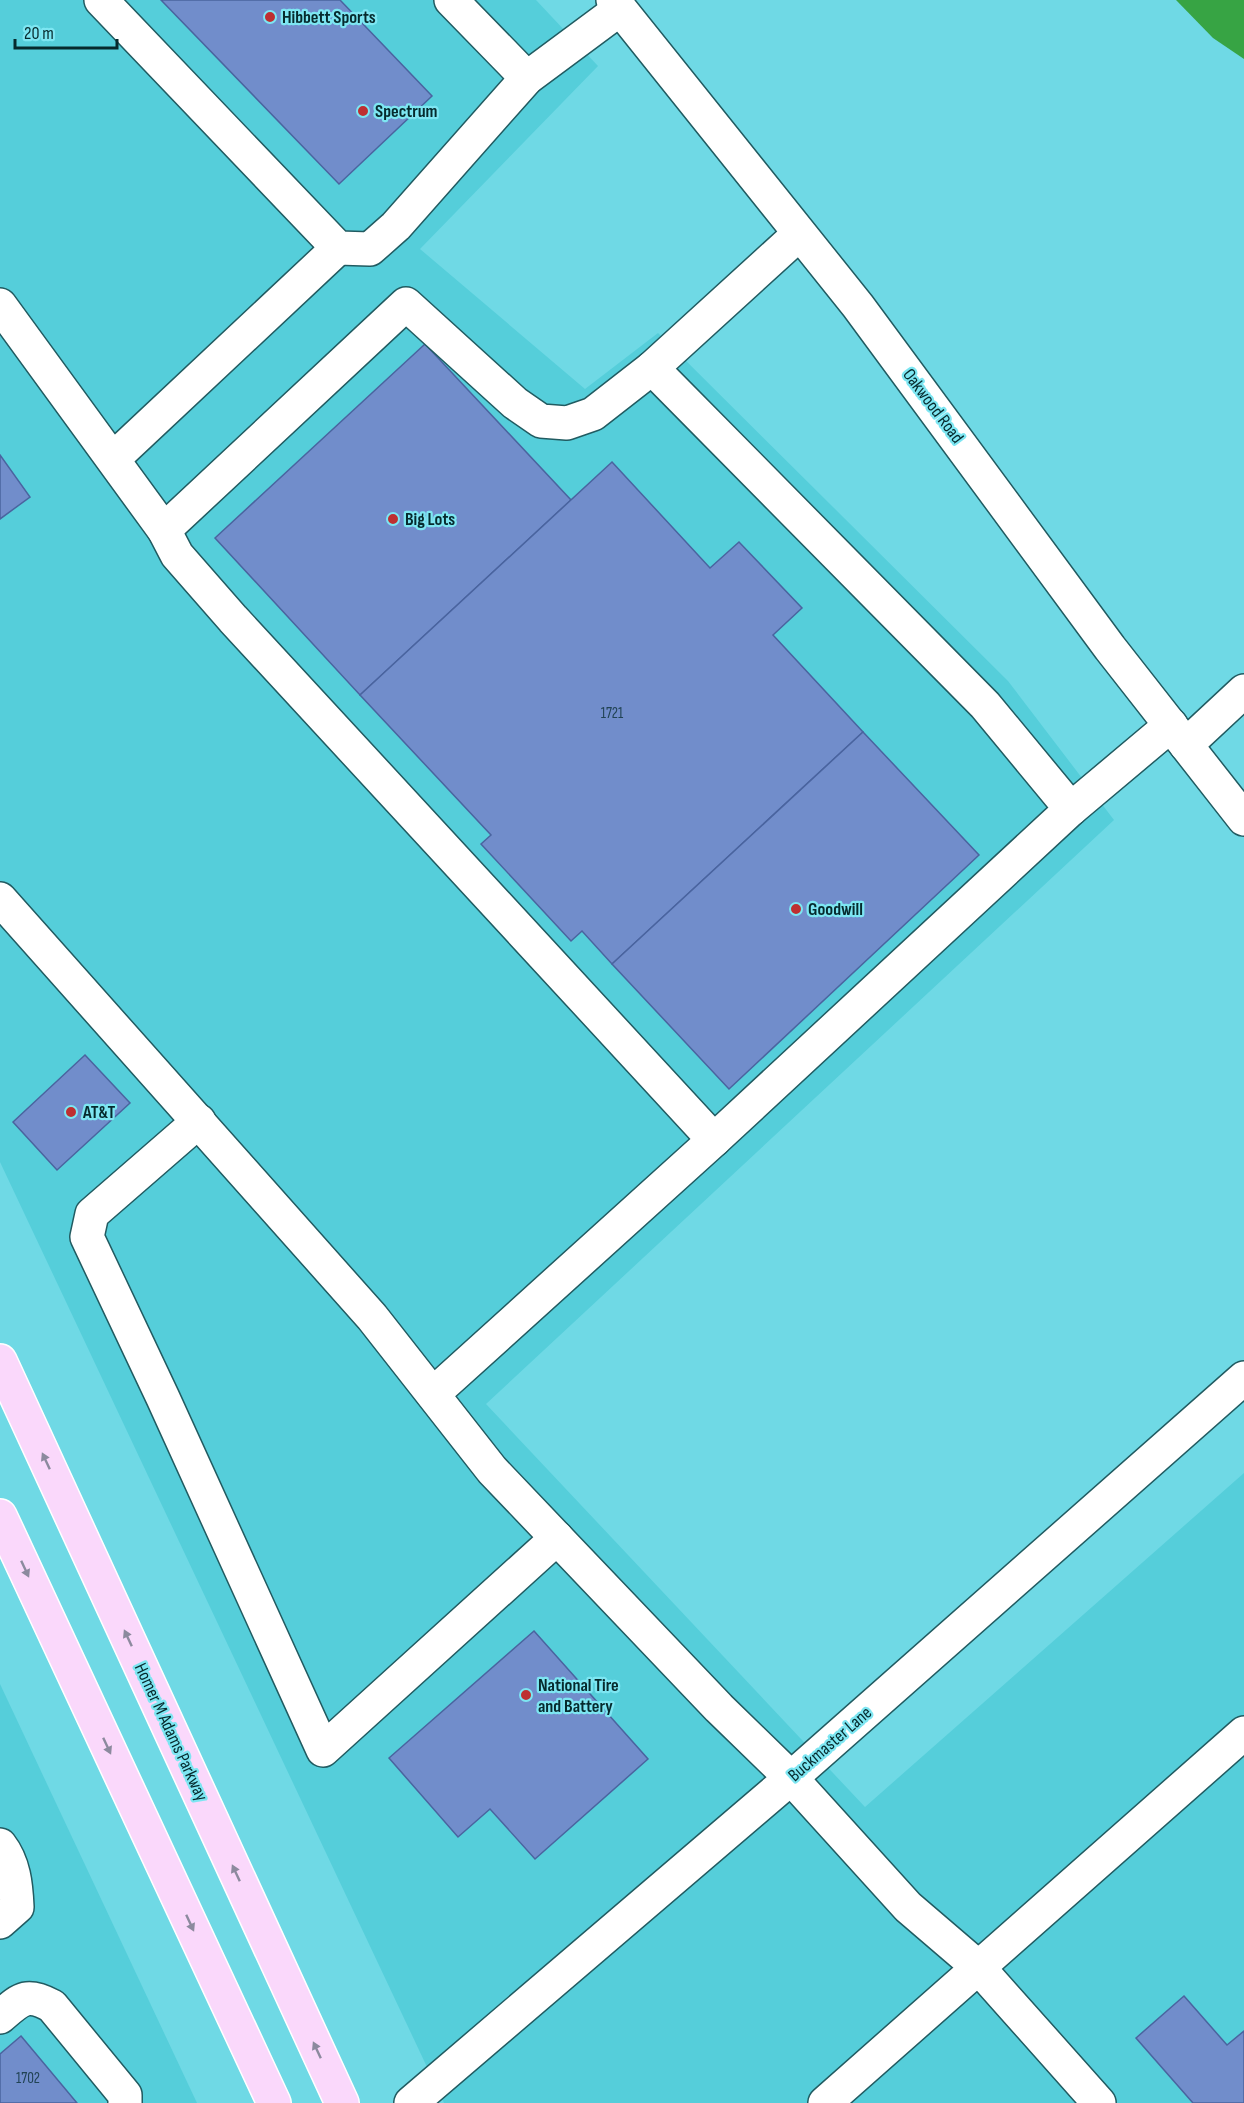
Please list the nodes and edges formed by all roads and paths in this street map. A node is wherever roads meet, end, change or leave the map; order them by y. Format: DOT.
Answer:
graph roads {
  1 [pos="101,0"];
  2 [pos="452,0"];
  3 [pos="616,4"];
  4 [pos="527,78"];
  5 [pos="799,234"];
  6 [pos="338,248"];
  7 [pos="0,305"];
  8 [pos="652,368"];
  9 [pos="114,459"];
  10 [pos="164,530"];
  11 [pos="1244,691"];
  12 [pos="1179,735"];
  13 [pos="1071,808"];
  14 [pos="1244,819"];
  15 [pos="0,899"];
  16 [pos="199,1121"];
  17 [pos="714,1140"];
  18 [pos="0,1361"];
  19 [pos="1244,1378"];
  20 [pos="433,1394"];
  21 [pos="0,1516"];
  22 [pos="557,1538"];
  23 [pos="1244,1733"];
  24 [pos="791,1778"];
  25 [pos="0,1845"];
  26 [pos="0,1922"];
  27 [pos="978,1967"];
  28 [pos="0,2017"];
  29 [pos="0,2038"];
  30 [pos="113,2103"];
  31 [pos="125,2103"];
  32 [pos="274,2103"];
  33 [pos="342,2103"];
  34 [pos="411,2103"];
  35 [pos="825,2103"];
  36 [pos="1099,2103"];
  1 -- 6 [label="street"];
  2 -- 4 [label="street"];
  3 -- 4 [label="street"];
  3 -- 5 [label="street, Oakwood Road"];
  4 -- 6 [label="street"];
  5 -- 8 [label="street"];
  5 -- 12 [label="street, Oakwood Road"];
  6 -- 9 [label="street"];
  7 -- 9 [label="street"];
  8 -- 10 [label="street"];
  8 -- 13 [label="street"];
  9 -- 10 [label="street"];
  10 -- 17 [label="street"];
  11 -- 12 [label="street"];
  12 -- 13 [label="street"];
  12 -- 14 [label="street, Oakwood Road"];
  13 -- 17 [label="street"];
  15 -- 16 [label="street"];
  16 -- 20 [label="street"];
  16 -- 22 [label="street"];
  17 -- 20 [label="street"];
  33 -- 18 [label="main road, Homer M Adams Parkway, one-way"];
  19 -- 24 [label="street, Buckmaster Lane"];
  20 -- 22 [label="street"];
  21 -- 32 [label="main road, one-way"];
  22 -- 24 [label="street"];
  23 -- 27 [label="street"];
  24 -- 27 [label="street"];
  24 -- 34 [label="street, Buckmaster Lane"];
  25 -- 26 [label="street"];
  27 -- 35 [label="street"];
  27 -- 36 [label="street"];
  28 -- 31 [label="street"];
  29 -- 30 [label="street"];
}
